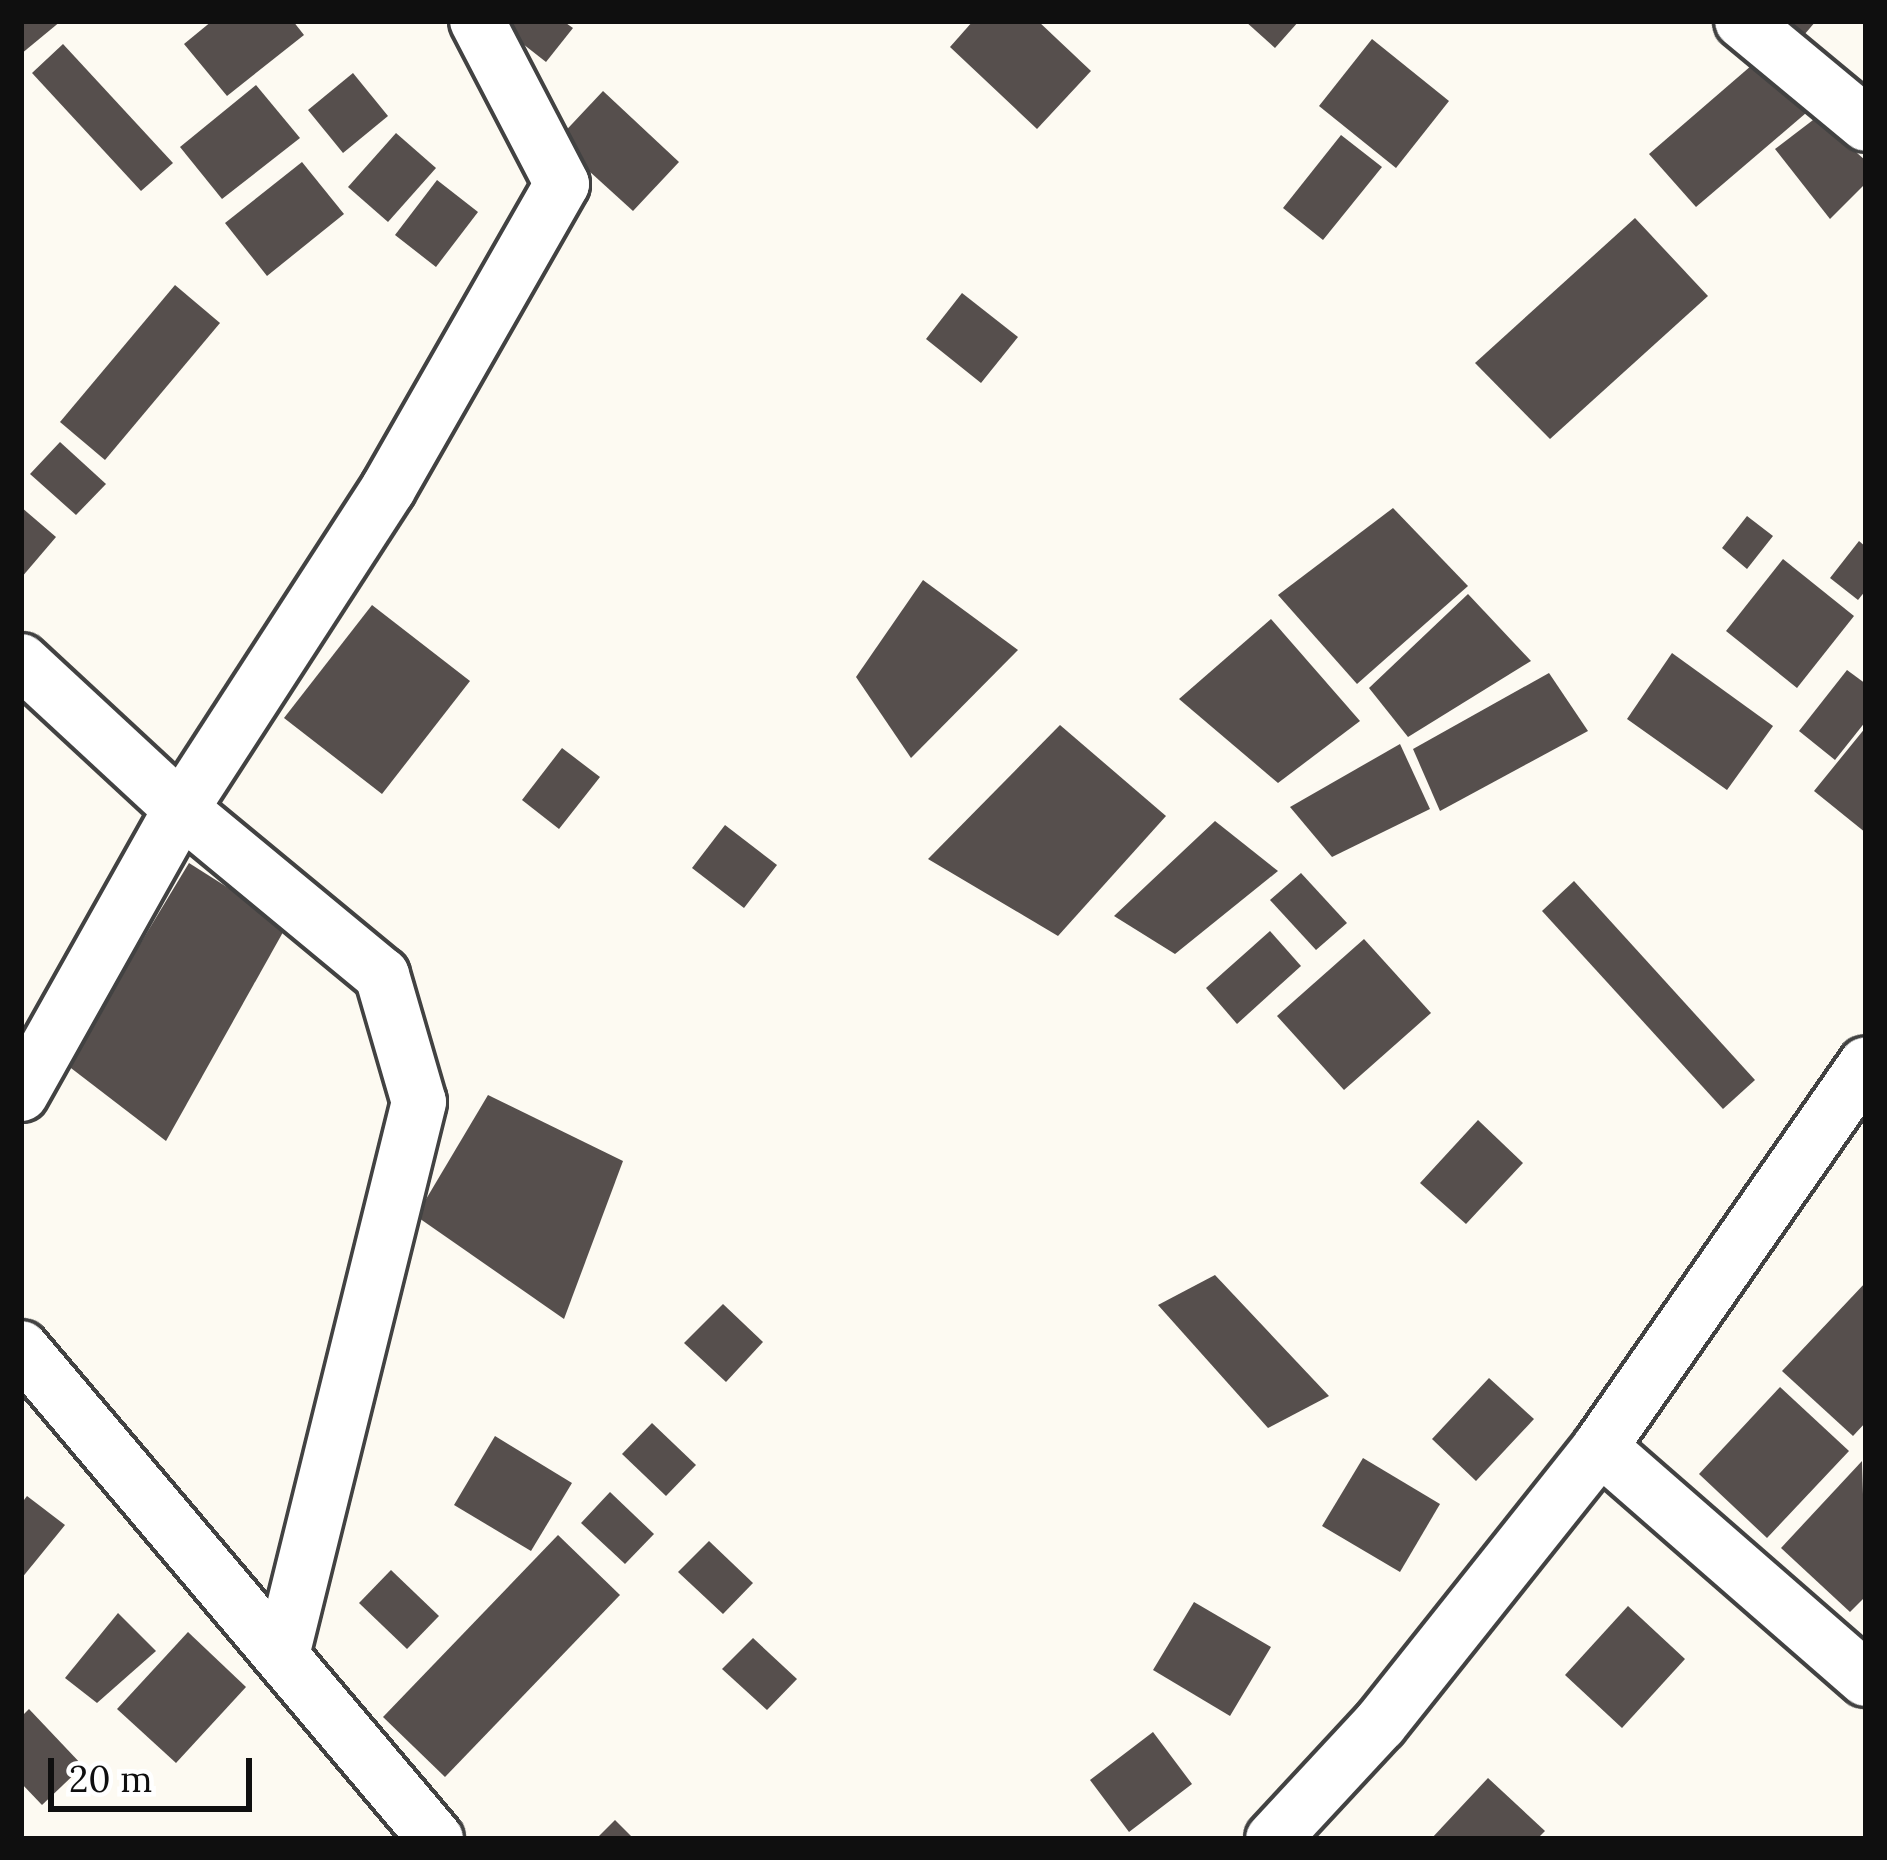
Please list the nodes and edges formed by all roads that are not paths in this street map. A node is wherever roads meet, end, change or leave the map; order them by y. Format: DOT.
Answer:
graph roads {
  1 [pos="477,21"];
  2 [pos="1742,21"];
  3 [pos="1866,124"];
  4 [pos="21,662"];
  5 [pos="181,809"];
  6 [pos="1866,1064"];
  7 [pos="21,1094"];
  8 [pos="21,1348"];
  9 [pos="1600,1447"];
  10 [pos="282,1655"];
  11 [pos="1866,1678"];
  12 [pos="436,1839"];
  13 [pos="1274,1839"];
  1 -- 5 [label="street"];
  2 -- 3 [label="street"];
  4 -- 5 [label="street"];
  5 -- 7 [label="street"];
  5 -- 10 [label="street"];
  6 -- 9 [label="street"];
  8 -- 10 [label="street"];
  9 -- 11 [label="street"];
  9 -- 13 [label="street"];
  10 -- 12 [label="street"];
}
